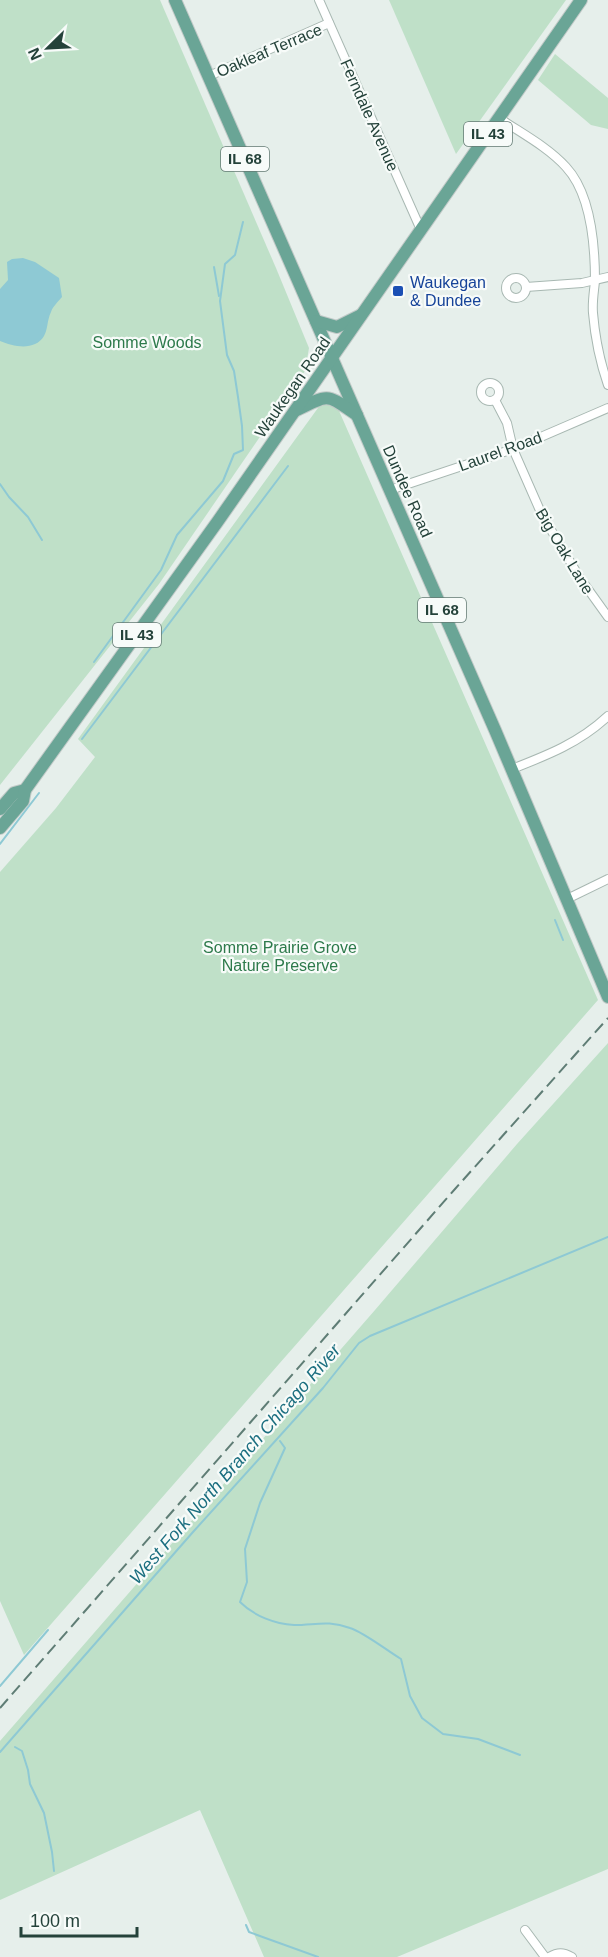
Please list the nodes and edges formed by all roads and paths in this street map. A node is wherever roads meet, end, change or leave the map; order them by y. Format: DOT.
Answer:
graph roads {
  1 [pos="175,0"];
  2 [pos="319,0"];
  3 [pos="581,0"];
  4 [pos="329,23"];
  5 [pos="209,76"];
  6 [pos="500,118"];
  7 [pos="421,230"];
  8 [pos="608,277"];
  9 [pos="595,280"];
  10 [pos="526,287"];
  11 [pos="362,315"];
  12 [pos="316,321"];
  13 [pos="332,358"];
  14 [pos="608,385"];
  15 [pos="495,400"];
  16 [pos="608,408"];
  17 [pos="296,411"];
  18 [pos="357,415"];
  19 [pos="513,448"];
  20 [pos="390,490"];
  21 [pos="608,617"];
  22 [pos="608,716"];
  23 [pos="512,769"];
  24 [pos="25,790"];
  25 [pos="0,809"];
  26 [pos="0,828"];
  27 [pos="608,879"];
  28 [pos="567,899"];
  29 [pos="608,997"];
  30 [pos="525,1930"];
  31 [pos="547,1957"];
  32 [pos="572,1957"];
  1 -- 5 [label="main road, Dundee Road / IL 68"];
  2 -- 4 [label="street, Ferndale Avenue"];
  3 -- 6 [label="main road, Waukegan Road / IL 43"];
  4 -- 5 [label="street, Oakleaf Terrace"];
  4 -- 7 [label="street, Ferndale Avenue"];
  5 -- 12 [label="main road, Dundee Road / IL 68"];
  6 -- 7 [label="main road, Waukegan Road / IL 43"];
  6 -- 9 [label="street"];
  7 -- 11 [label="main road, Waukegan Road / IL 43"];
  8 -- 9 [label="street"];
  9 -- 10 [label="street"];
  9 -- 14 [label="street"];
  11 -- 12 [label="main road"];
  11 -- 13 [label="main road, Waukegan Road / IL 43"];
  12 -- 13 [label="main road, Dundee Road / IL 68"];
  13 -- 17 [label="main road, Waukegan Road / IL 43"];
  13 -- 18 [label="main road, Dundee Road / IL 68"];
  15 -- 19 [label="street, Big Oak Lane"];
  16 -- 19 [label="street, Laurel Road"];
  17 -- 18 [label="main road"];
  17 -- 24 [label="main road, Waukegan Road / IL 43"];
  18 -- 20 [label="main road, Dundee Road / IL 68"];
  19 -- 20 [label="street, Laurel Road"];
  19 -- 21 [label="street, Big Oak Lane"];
  20 -- 23 [label="main road, Dundee Road / IL 68"];
  22 -- 23 [label="street"];
  23 -- 28 [label="main road, Dundee Road / IL 68"];
  24 -- 25 [label="main road, Waukegan Road / IL 43"];
  24 -- 26 [label="main road, Waukegan Road / IL 43"];
  27 -- 28 [label="street"];
  28 -- 29 [label="main road, Dundee Road / IL 68"];
  30 -- 31 [label="street"];
  31 -- 32 [label="street"];
}
